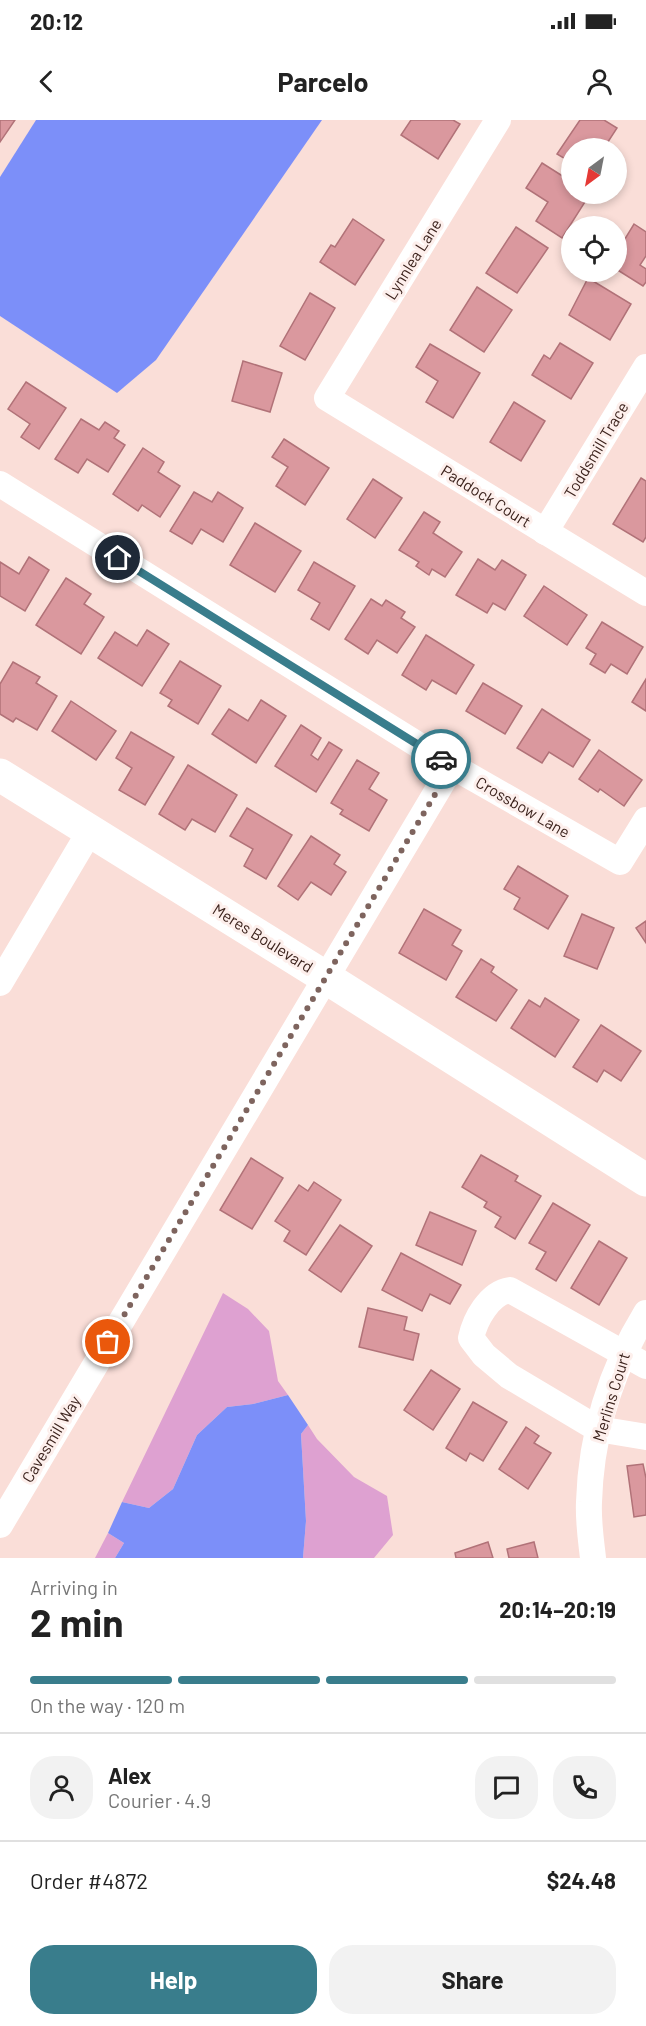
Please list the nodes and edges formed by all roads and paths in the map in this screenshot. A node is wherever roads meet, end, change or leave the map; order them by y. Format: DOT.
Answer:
graph roads {
  1 [pos="498,120"];
  2 [pos="646,367"];
  3 [pos="327,398"];
  4 [pos="0,484"];
  5 [pos="545,532"];
  6 [pos="646,592"];
  7 [pos="452,766"];
  8 [pos="0,775"];
  9 [pos="646,820"];
  10 [pos="90,831"];
  11 [pos="325,977"];
  12 [pos="0,983"];
  13 [pos="646,1180"];
  14 [pos="646,1313"];
  15 [pos="623,1353"];
  16 [pos="646,1366"];
  17 [pos="598,1430"];
  18 [pos="646,1437"];
  19 [pos="0,1525"];
  20 [pos="593,1558"];
  1 -- 3 [label="street, Lynnlea Lane"];
  2 -- 5 [label="street, Toddsmill Trace"];
  3 -- 5 [label="street, Paddock Court"];
  4 -- 7 [label="street, Crossbow Lane"];
  5 -- 6 [label="street, Paddock Court"];
  7 -- 9 [label="street, Crossbow Lane"];
  7 -- 11 [label="street, Cavesmill Way"];
  8 -- 10 [label="street, Meres Boulevard"];
  10 -- 11 [label="street, Meres Boulevard"];
  10 -- 12 [label="street"];
  11 -- 13 [label="street, Meres Boulevard"];
  11 -- 19 [label="street, Cavesmill Way"];
  14 -- 15 [label="street, Merlins Court"];
  15 -- 16 [label="street"];
  15 -- 17 [label="street, Merlins Court"];
  15 -- 17 [label="street"];
  17 -- 18 [label="street"];
  17 -- 20 [label="street, Merlins Court"];
}
